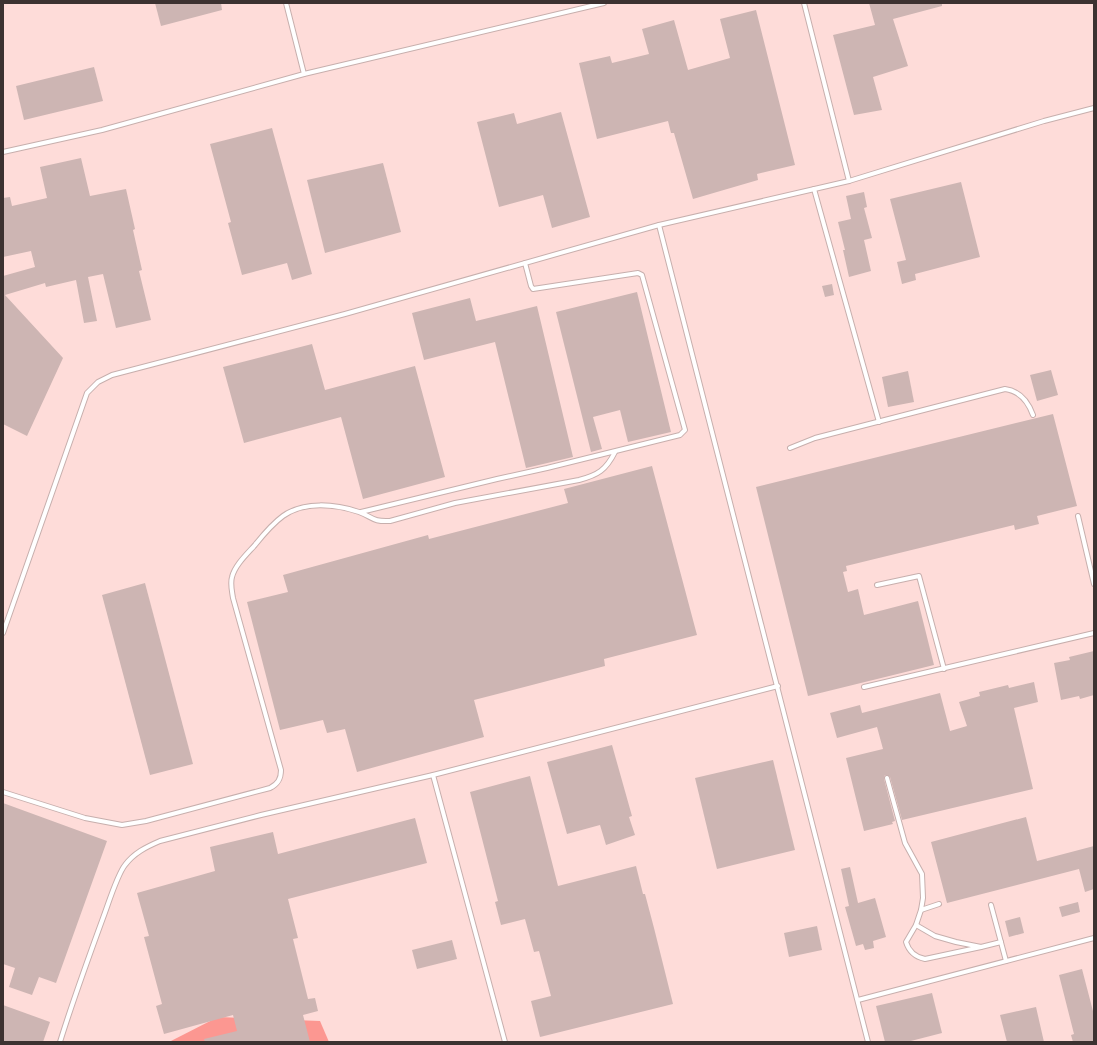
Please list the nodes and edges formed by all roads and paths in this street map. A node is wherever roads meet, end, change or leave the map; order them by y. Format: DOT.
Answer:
graph roads {
  1 [pos="286,3"];
  2 [pos="604,3"];
  3 [pos="804,3"];
  4 [pos="304,74"];
  5 [pos="1094,108"];
  6 [pos="3,152"];
  7 [pos="849,181"];
  8 [pos="814,189"];
  9 [pos="659,225"];
  10 [pos="525,264"];
  11 [pos="1033,416"];
  12 [pos="879,422"];
  13 [pos="790,448"];
  14 [pos="615,452"];
  15 [pos="360,512"];
  16 [pos="1078,516"];
  17 [pos="1094,584"];
  18 [pos="877,585"];
  19 [pos="3,633"];
  20 [pos="1094,633"];
  21 [pos="944,669"];
  22 [pos="778,686"];
  23 [pos="864,687"];
  24 [pos="433,775"];
  25 [pos="887,778"];
  26 [pos="3,792"];
  27 [pos="939,904"];
  28 [pos="991,905"];
  29 [pos="921,910"];
  30 [pos="916,925"];
  31 [pos="1094,938"];
  32 [pos="1001,942"];
  33 [pos="981,947"];
  34 [pos="1006,961"];
  35 [pos="858,1000"];
  36 [pos="60,1042"];
  37 [pos="506,1042"];
  38 [pos="868,1042"];
  1 -- 4 [label="lane"];
  2 -- 4 [label="lane"];
  3 -- 7 [label="lane"];
  4 -- 6 [label="lane"];
  5 -- 7 [label="lane"];
  7 -- 8 [label="lane"];
  8 -- 9 [label="lane"];
  8 -- 12 [label="lane"];
  9 -- 10 [label="lane"];
  9 -- 22 [label="lane"];
  10 -- 14 [label="lane"];
  10 -- 19 [label="lane"];
  11 -- 12 [label="lane"];
  12 -- 13 [label="lane"];
  14 -- 15 [label="lane"];
  14 -- 15 [label="lane"];
  15 -- 26 [label="lane"];
  16 -- 17 [label="lane"];
  18 -- 21 [label="lane"];
  20 -- 21 [label="lane"];
  21 -- 23 [label="lane"];
  22 -- 24 [label="lane"];
  22 -- 35 [label="lane"];
  24 -- 36 [label="lane"];
  24 -- 37 [label="lane"];
  25 -- 29 [label="lane"];
  27 -- 29 [label="lane"];
  28 -- 32 [label="lane"];
  29 -- 30 [label="lane"];
  30 -- 33 [label="lane"];
  30 -- 33 [label="lane"];
  31 -- 34 [label="lane"];
  32 -- 33 [label="lane"];
  32 -- 34 [label="lane"];
  34 -- 35 [label="lane"];
  35 -- 38 [label="lane"];
}
